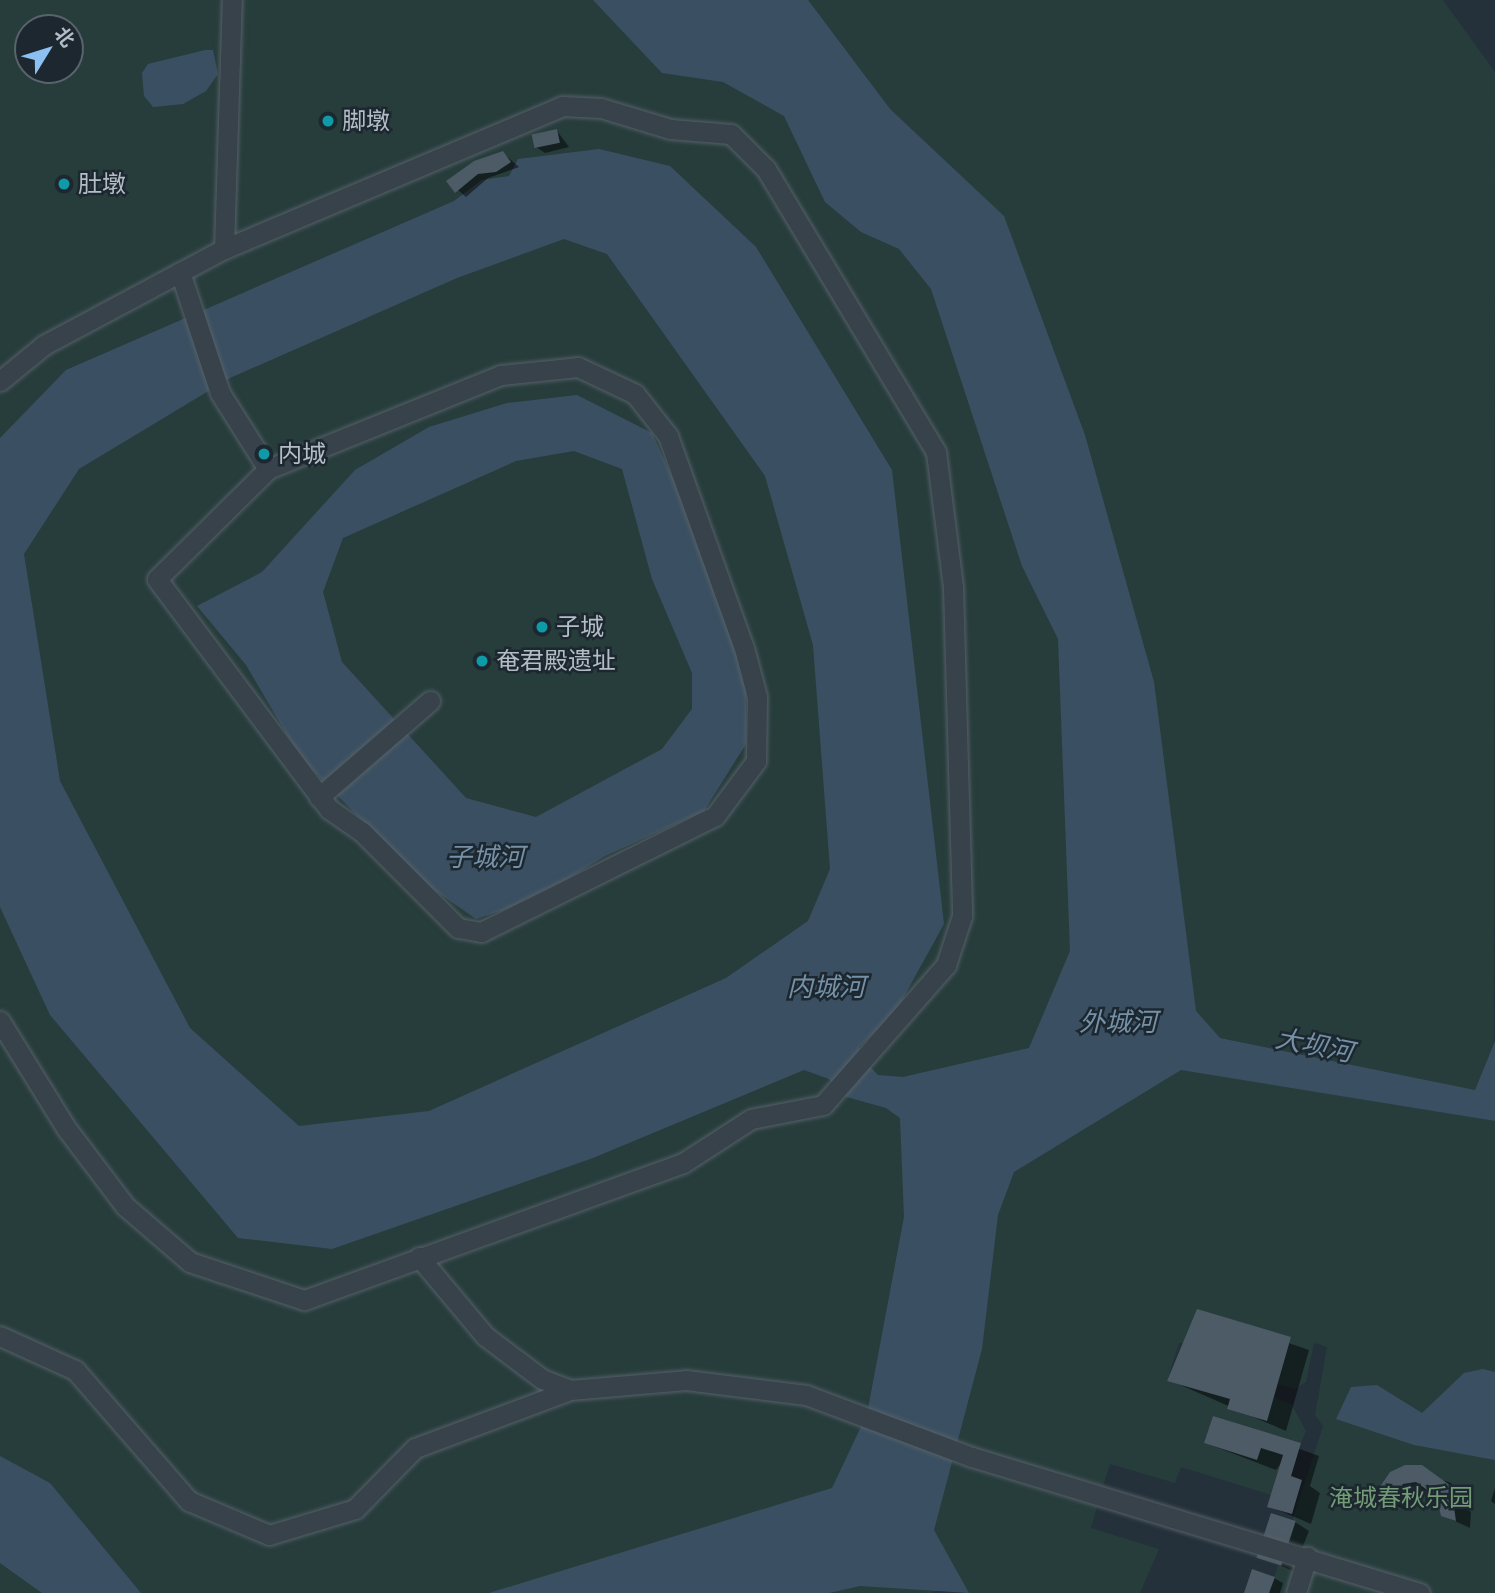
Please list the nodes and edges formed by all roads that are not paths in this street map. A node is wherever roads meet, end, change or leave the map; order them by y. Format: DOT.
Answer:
graph roads {
  1 [pos="232,0"];
  2 [pos="224,249"];
  3 [pos="180,272"];
  4 [pos="0,381"];
  5 [pos="268,469"];
  6 [pos="430,701"];
  7 [pos="322,794"];
  8 [pos="0,1021"];
  9 [pos="419,1257"];
  10 [pos="0,1336"];
  11 [pos="570,1390"];
  12 [pos="1307,1557"];
  13 [pos="1296,1593"];
  14 [pos="1420,1593"];
  1 -- 2 [label="lane"];
  2 -- 3 [label="lane"];
  2 -- 9 [label="lane"];
  3 -- 4 [label="lane"];
  3 -- 5 [label="lane"];
  5 -- 7 [label="lane"];
  5 -- 7 [label="lane"];
  6 -- 7 [label="lane"];
  8 -- 9 [label="lane"];
  9 -- 11 [label="lane"];
  10 -- 11 [label="lane"];
  11 -- 12 [label="lane"];
  12 -- 13 [label="lane"];
  12 -- 14 [label="lane"];
}
